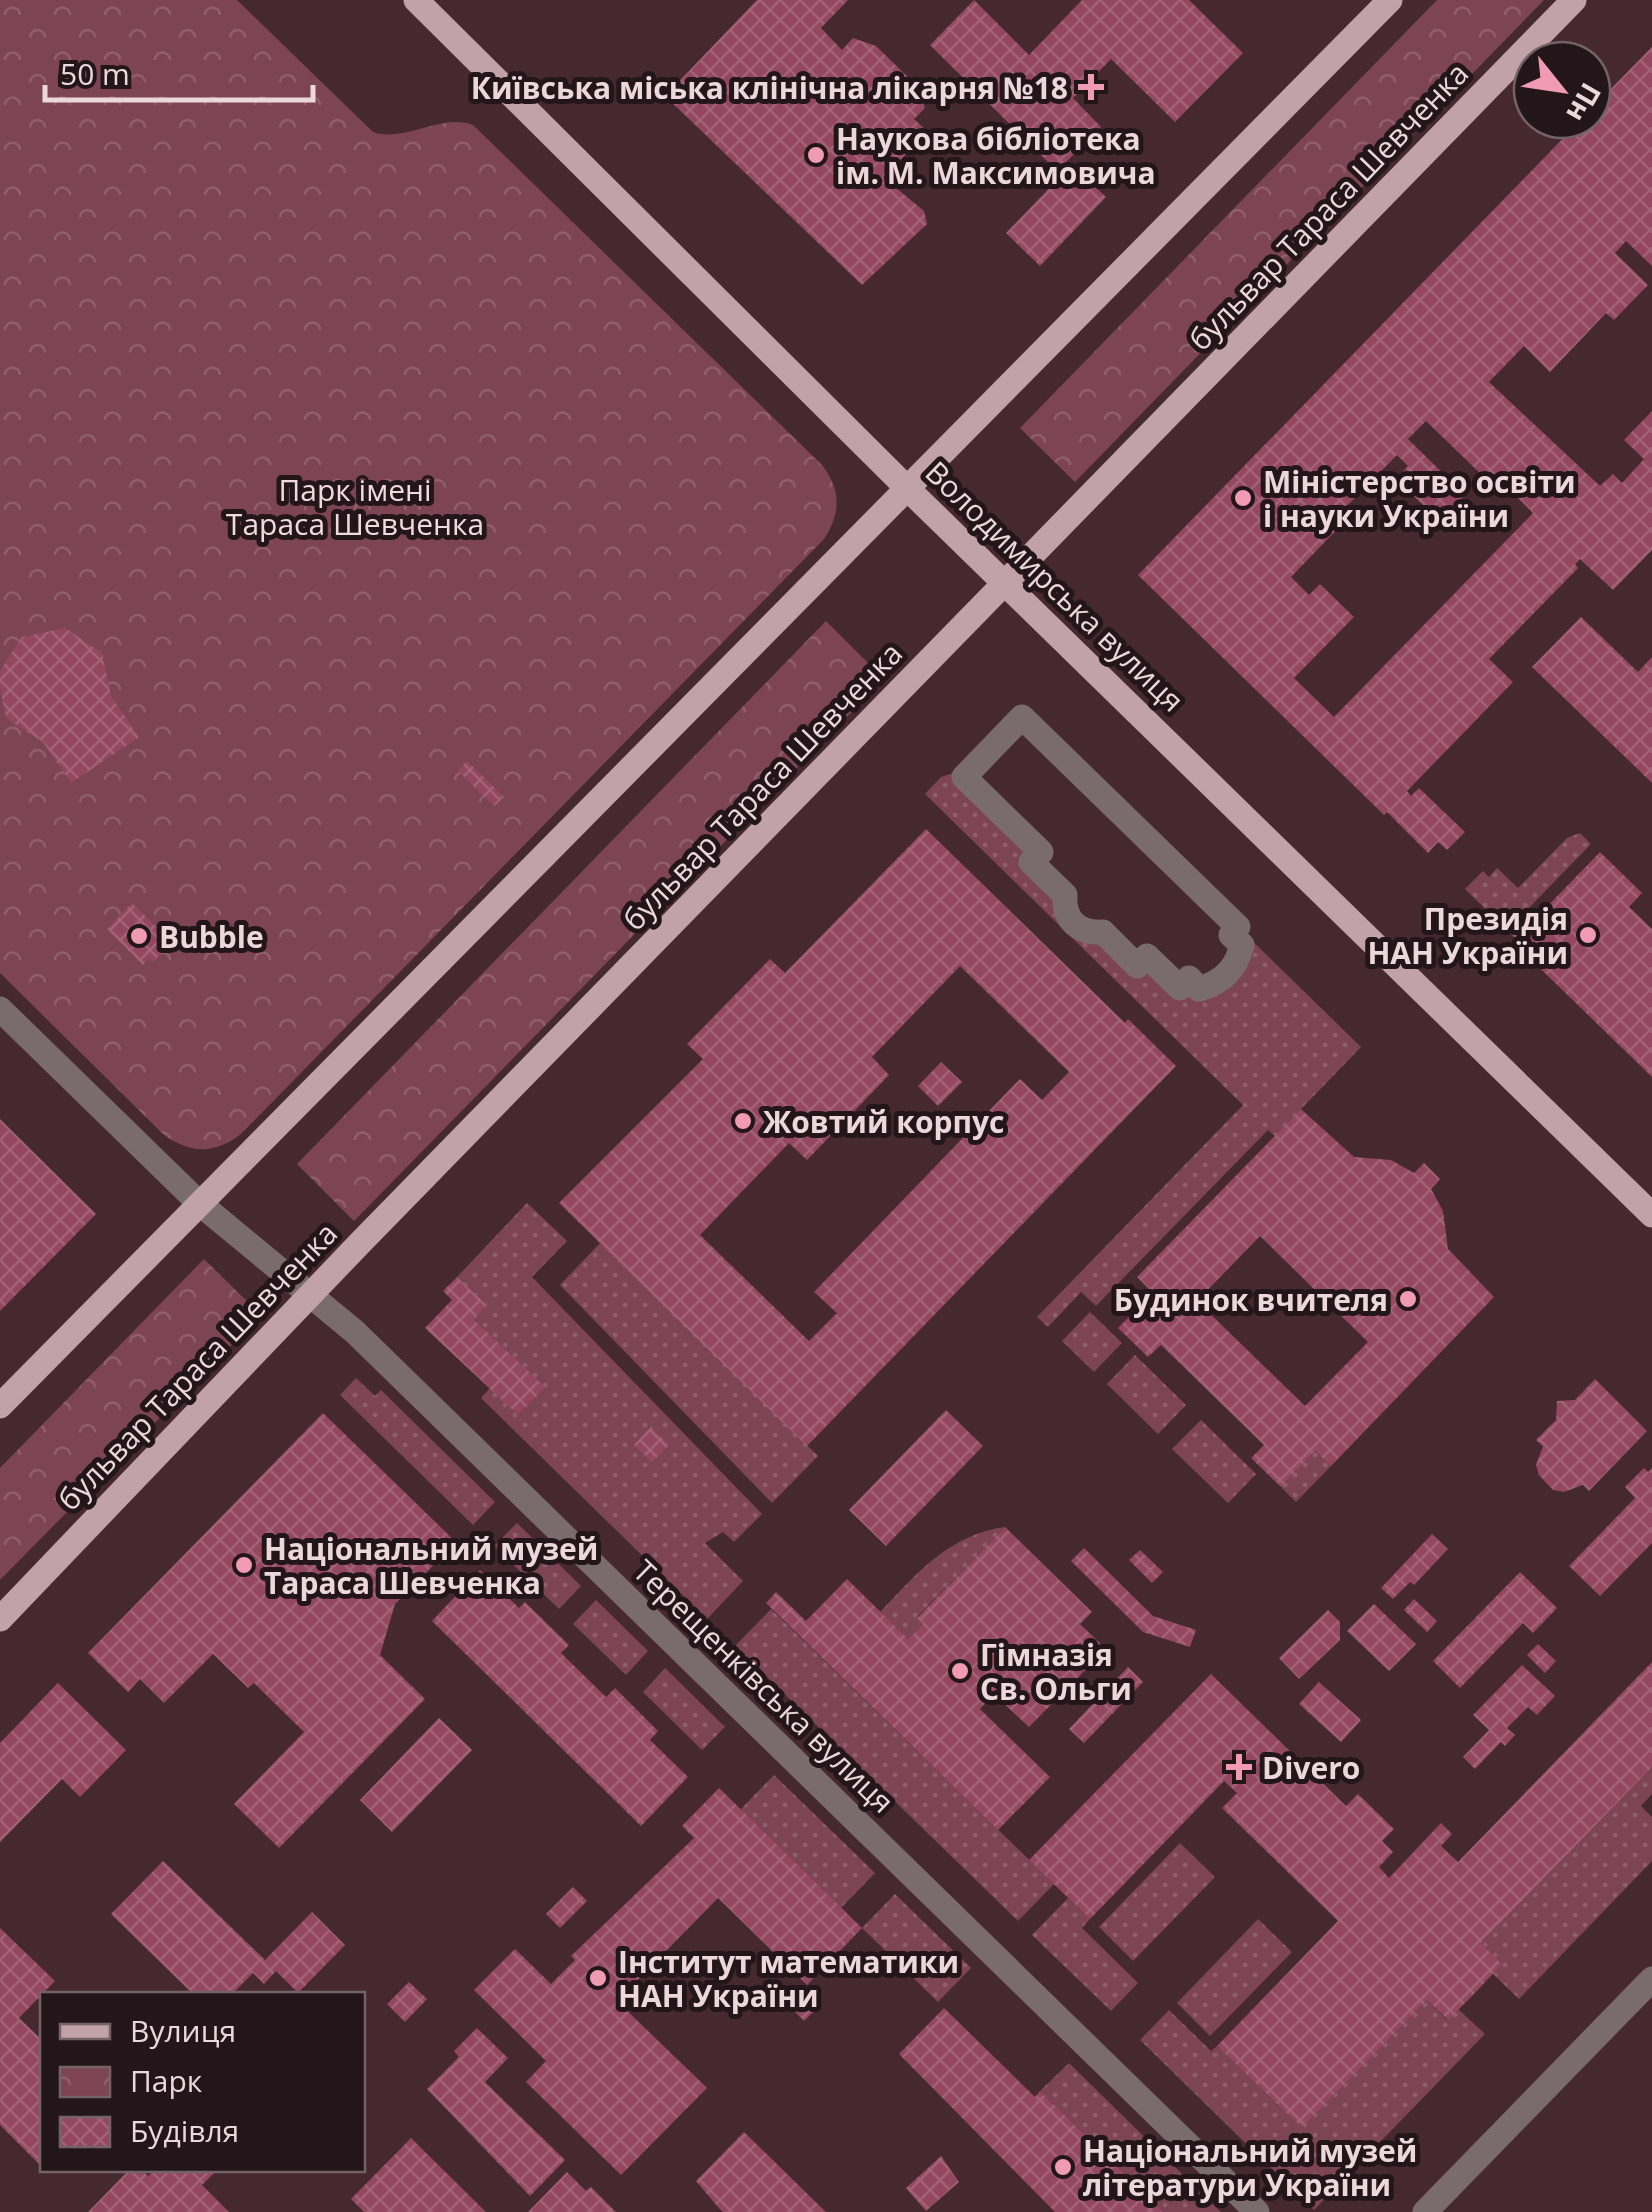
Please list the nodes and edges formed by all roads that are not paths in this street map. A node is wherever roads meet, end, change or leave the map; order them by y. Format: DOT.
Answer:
graph roads {
  1 [pos="416,0"];
  2 [pos="1390,0"];
  3 [pos="1574,0"];
  4 [pos="909,490"];
  5 [pos="1006,585"];
  6 [pos="1238,927"];
  7 [pos="0,1008"];
  8 [pos="199,1203"];
  9 [pos="1652,1215"];
  10 [pos="311,1295"];
  11 [pos="0,1406"];
  12 [pos="0,1619"];
  13 [pos="1652,1978"];
  14 [pos="1257,2212"];
  15 [pos="1425,2212"];
  1 -- 4 [label="main road, Володимирська вулиця"];
  2 -- 4 [label="main road"];
  3 -- 5 [label="main road, бульвар Тараса Шевченка"];
  4 -- 5 [label="main road, Володимирська вулиця"];
  4 -- 8 [label="main road"];
  5 -- 9 [label="main road, Володимирська вулиця"];
  5 -- 10 [label="main road, бульвар Тараса Шевченка"];
  6 -- 6 [label="street"];
  7 -- 8 [label="street, Терещенківська вулиця"];
  8 -- 10 [label="street, Терещенківська вулиця"];
  8 -- 11 [label="main road"];
  10 -- 12 [label="main road, бульвар Тараса Шевченка"];
  10 -- 14 [label="street, Терещенківська вулиця"];
  13 -- 15 [label="street"];
}
